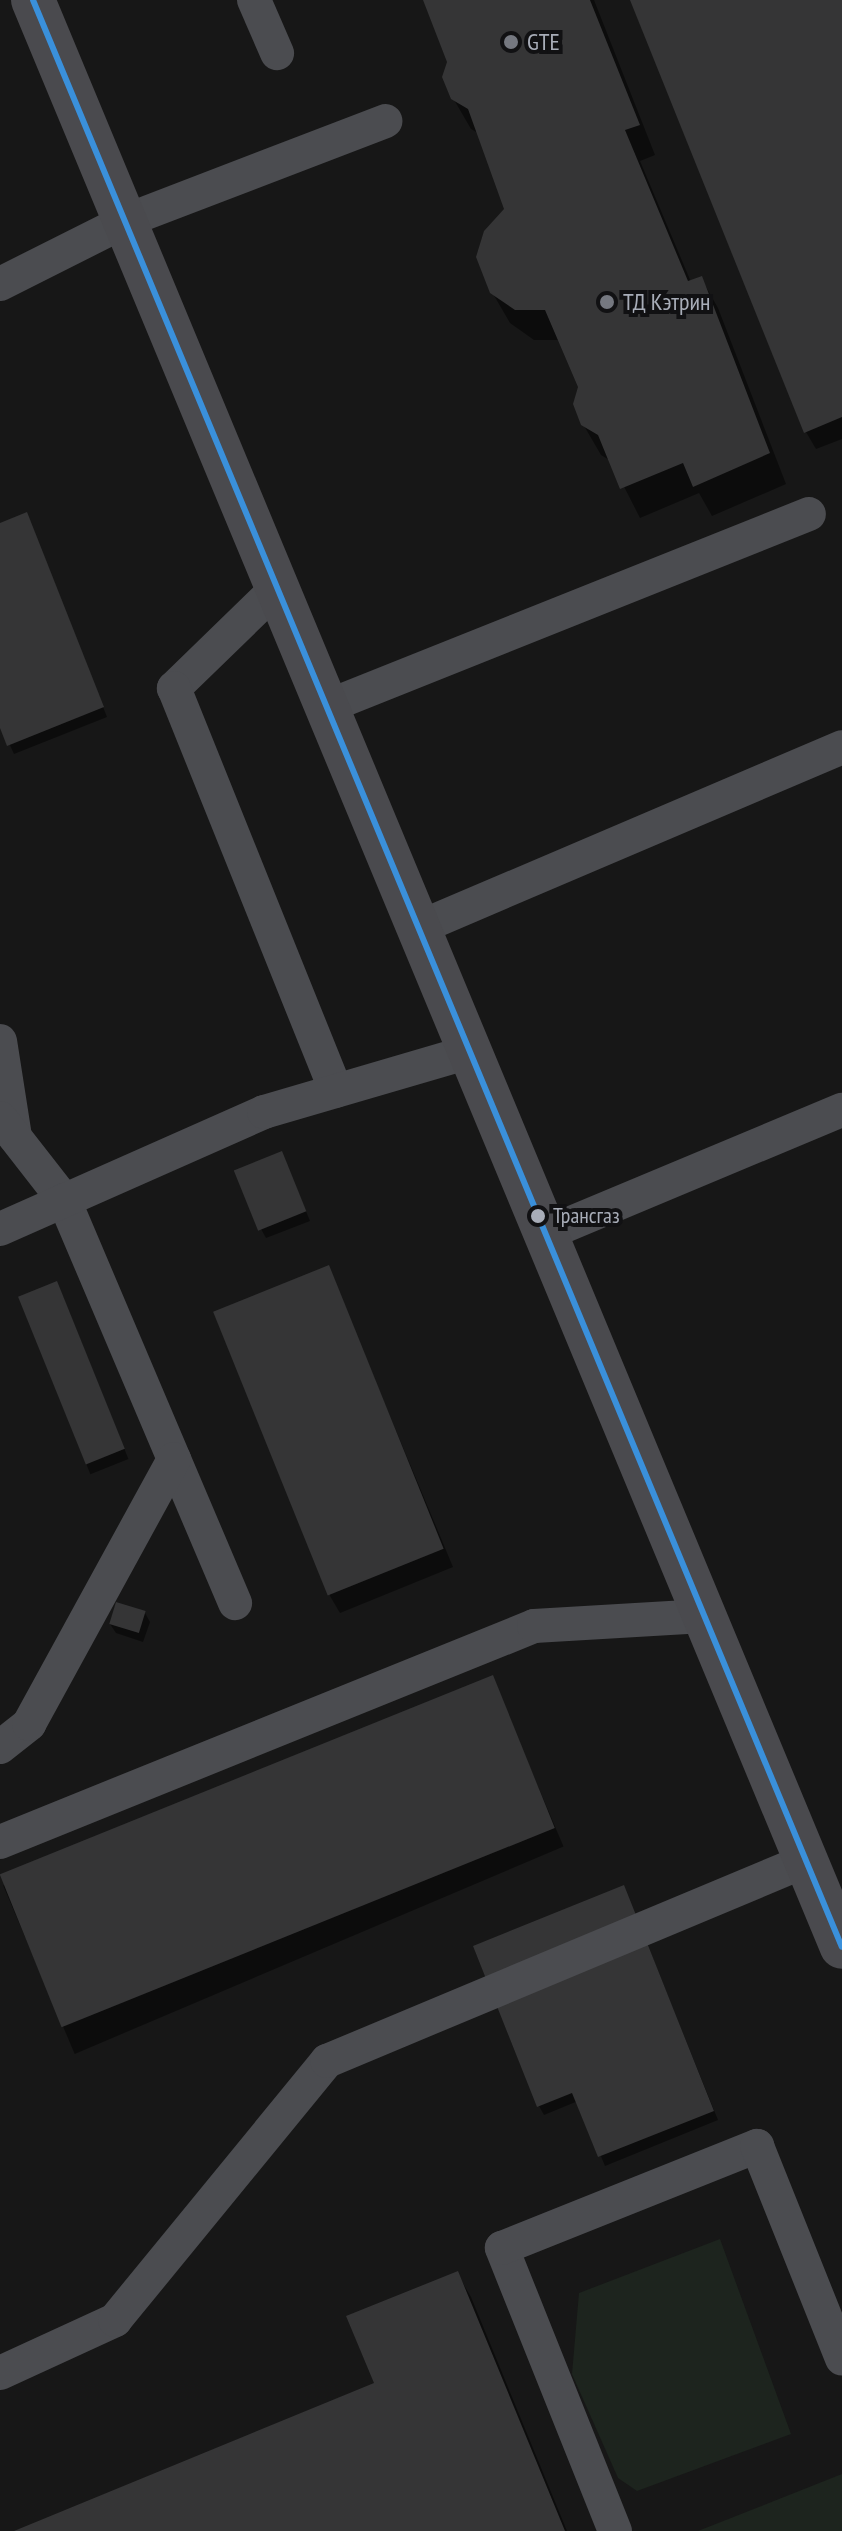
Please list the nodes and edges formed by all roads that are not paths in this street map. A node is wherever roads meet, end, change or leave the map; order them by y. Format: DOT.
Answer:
graph roads {
  1 [pos="33,0"];
  2 [pos="254,0"];
  3 [pos="277,53"];
  4 [pos="385,121"];
  5 [pos="125,221"];
  6 [pos="0,284"];
  7 [pos="809,514"];
  8 [pos="277,588"];
  9 [pos="326,707"];
  10 [pos="842,747"];
  11 [pos="418,928"];
  12 [pos="0,1041"];
  13 [pos="469,1052"];
  14 [pos="336,1091"];
  15 [pos="842,1110"];
  16 [pos="7,1128"];
  17 [pos="64,1200"];
  18 [pos="0,1229"];
  19 [pos="545,1234"];
  20 [pos="174,1459"];
  21 [pos="235,1603"];
  22 [pos="704,1616"];
  23 [pos="0,1747"];
  24 [pos="0,1842"];
  25 [pos="805,1861"];
  26 [pos="842,1947"];
  27 [pos="842,2359"];
  28 [pos="0,2373"];
  29 [pos="615,2531"];
  1 -- 5 [label="main road"];
  2 -- 3 [label="lane"];
  4 -- 5 [label="lane"];
  5 -- 6 [label="lane"];
  5 -- 8 [label="main road"];
  7 -- 9 [label="lane"];
  8 -- 9 [label="main road"];
  8 -- 14 [label="lane"];
  9 -- 11 [label="main road"];
  10 -- 11 [label="lane"];
  11 -- 13 [label="main road"];
  12 -- 16 [label="lane"];
  13 -- 14 [label="lane"];
  13 -- 19 [label="main road"];
  14 -- 17 [label="lane"];
  15 -- 19 [label="lane"];
  16 -- 17 [label="lane"];
  17 -- 18 [label="lane"];
  17 -- 20 [label="lane"];
  19 -- 22 [label="main road"];
  20 -- 21 [label="lane"];
  20 -- 23 [label="lane"];
  22 -- 24 [label="lane"];
  22 -- 25 [label="main road"];
  25 -- 26 [label="main road"];
  25 -- 28 [label="lane"];
  27 -- 29 [label="lane"];
}
